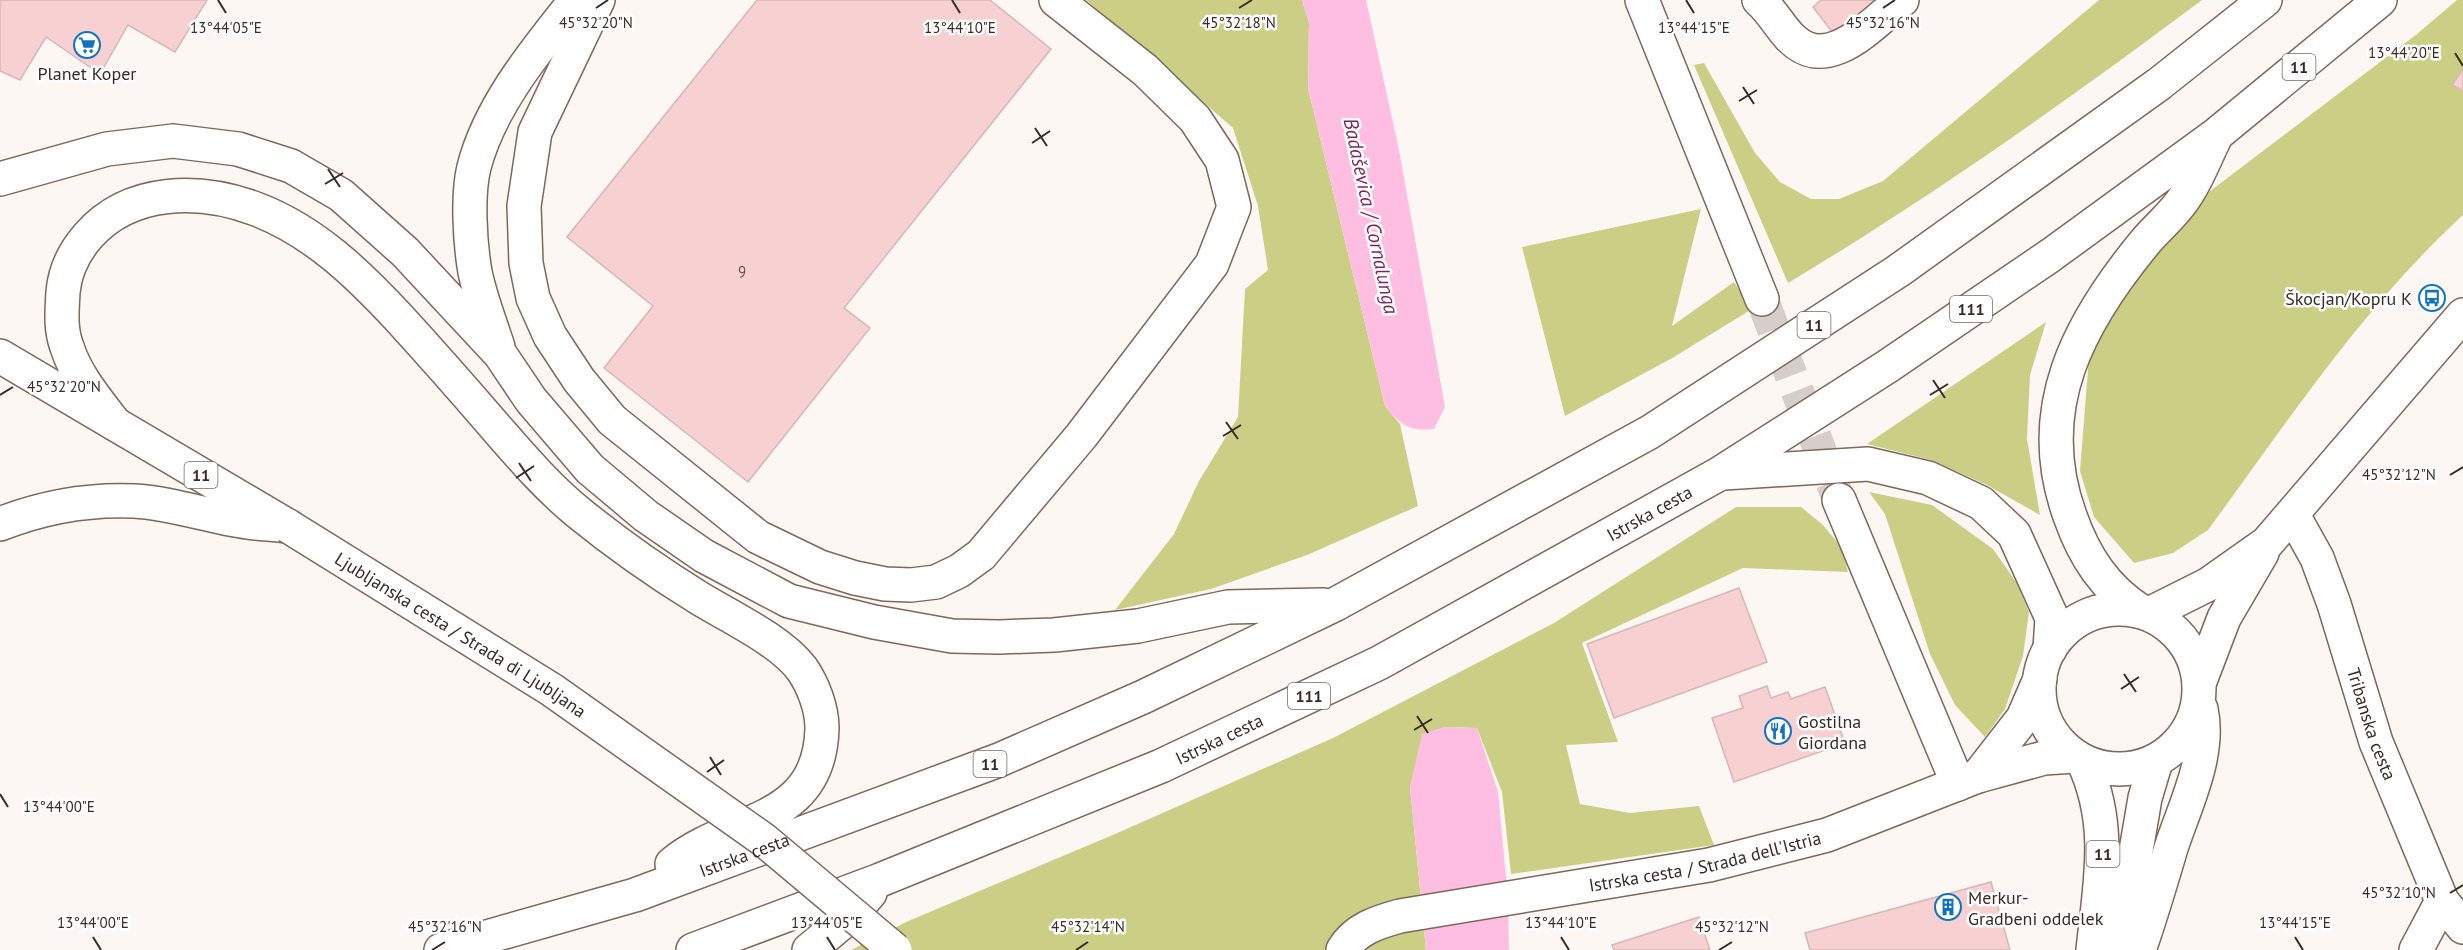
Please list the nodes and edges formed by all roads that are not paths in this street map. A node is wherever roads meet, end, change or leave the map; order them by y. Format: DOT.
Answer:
graph roads {
  1 [pos="576,0"];
  2 [pos="598,0"];
  3 [pos="1056,0"];
  4 [pos="1642,0"];
  5 [pos="1759,0"];
  6 [pos="1902,0"];
  7 [pos="2265,0"];
  8 [pos="2380,0"];
  9 [pos="2217,135"];
  10 [pos="0,179"];
  11 [pos="1762,299"];
  12 [pos="2463,315"];
  13 [pos="500,354"];
  14 [pos="0,356"];
  15 [pos="115,424"];
  16 [pos="1719,474"];
  17 [pos="1839,500"];
  18 [pos="2294,515"];
  19 [pos="0,524"];
  20 [pos="288,526"];
  21 [pos="2267,543"];
  22 [pos="1334,605"];
  23 [pos="2145,613"];
  24 [pos="2050,649"];
  25 [pos="2040,679"];
  26 [pos="2199,690"];
  27 [pos="2079,758"];
  28 [pos="2156,761"];
  29 [pos="1968,780"];
  30 [pos="880,880"];
  31 [pos="634,895"];
  32 [pos="2442,901"];
  33 [pos="2463,927"];
  34 [pos="441,950"];
  35 [pos="693,950"];
  36 [pos="809,950"];
  37 [pos="896,950"];
  38 [pos="1343,950"];
  39 [pos="2093,950"];
  40 [pos="2119,950"];
  41 [pos="2139,950"];
  42 [pos="2416,950"];
  1 -- 13 [label="main road"];
  2 -- 3 [label="main road"];
  4 -- 11 [label="main road"];
  5 -- 6 [label="main road"];
  7 -- 22 [label="main road, 11"];
  8 -- 9 [label="main road, 11"];
  9 -- 16 [label="main road, 111"];
  9 -- 23 [label="main road"];
  10 -- 13 [label="main road"];
  12 -- 18 [label="main road"];
  13 -- 22 [label="main road"];
  14 -- 15 [label="main road, Ljubljanska cesta / Strada di Ljubljana / 11"];
  15 -- 20 [label="main road, Ljubljanska cesta / Strada di Ljubljana / 11"];
  15 -- 31 [label="main road"];
  16 -- 24 [label="main road"];
  16 -- 30 [label="main road, Istrska cesta / 111"];
  17 -- 29 [label="main road"];
  18 -- 21 [label="main road"];
  18 -- 32 [label="main road, Tribanska cesta"];
  19 -- 20 [label="main road"];
  20 -- 37 [label="main road, Ljubljanska cesta / Strada di Ljubljana / 11, bridge"];
  21 -- 23 [label="main road"];
  21 -- 26 [label="main road"];
  22 -- 31 [label="main road, Istrska cesta / 11"];
  23 -- 24 [label="main road, 11"];
  23 -- 26 [label="main road"];
  24 -- 25 [label="main road, 11"];
  25 -- 27 [label="main road, 11"];
  25 -- 29 [label="main road"];
  26 -- 28 [label="main road, 11"];
  26 -- 41 [label="main road"];
  27 -- 28 [label="main road, 11"];
  27 -- 29 [label="main road, Istrska cesta / Strada dell'Istria"];
  27 -- 39 [label="main road, 11"];
  28 -- 40 [label="main road, 11"];
  29 -- 38 [label="main road, Istrska cesta / Strada dell'Istria"];
  30 -- 35 [label="main road, Istrska cesta / 111"];
  30 -- 36 [label="main road"];
  31 -- 34 [label="main road, Istrska cesta / 11"];
  32 -- 33 [label="main road, Tribanska cesta"];
  32 -- 42 [label="main road"];
}
